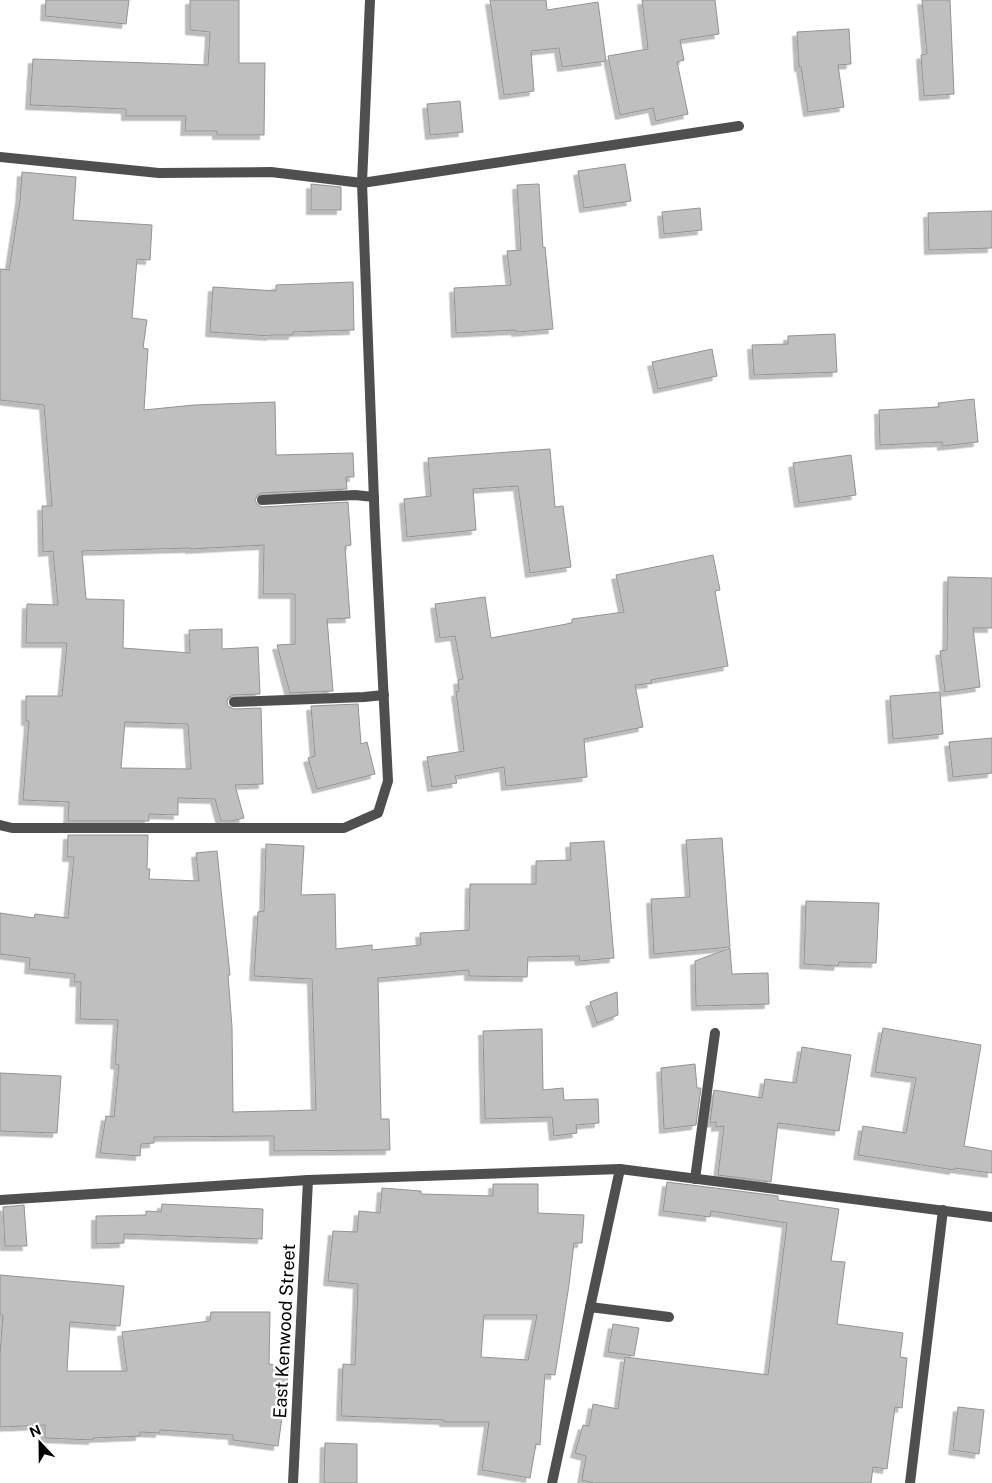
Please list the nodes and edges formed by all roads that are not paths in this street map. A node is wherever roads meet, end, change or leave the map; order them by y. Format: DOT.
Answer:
graph roads {
  1 [pos="370,0"];
  2 [pos="739,126"];
  3 [pos="0,157"];
  4 [pos="362,183"];
  5 [pos="374,497"];
  6 [pos="262,500"];
  7 [pos="384,695"];
  8 [pos="234,702"];
  9 [pos="0,825"];
  10 [pos="715,1033"];
  11 [pos="620,1169"];
  12 [pos="695,1179"];
  13 [pos="308,1180"];
  14 [pos="0,1200"];
  15 [pos="943,1210"];
  16 [pos="992,1217"];
  17 [pos="590,1307"];
  18 [pos="669,1317"];
  19 [pos="294,1483"];
  20 [pos="552,1483"];
  21 [pos="910,1483"];
  1 -- 4 [label="street"];
  2 -- 4 [label="street"];
  3 -- 4 [label="street"];
  4 -- 5 [label="street"];
  5 -- 6 [label="street"];
  5 -- 7 [label="street"];
  7 -- 8 [label="street"];
  7 -- 9 [label="street"];
  10 -- 12 [label="street"];
  11 -- 12 [label="street"];
  11 -- 13 [label="street"];
  11 -- 17 [label="street"];
  12 -- 15 [label="street"];
  13 -- 14 [label="street"];
  13 -- 19 [label="street, East Kenwood Street"];
  15 -- 16 [label="street"];
  15 -- 21 [label="street"];
  17 -- 18 [label="street"];
  17 -- 20 [label="street"];
}
